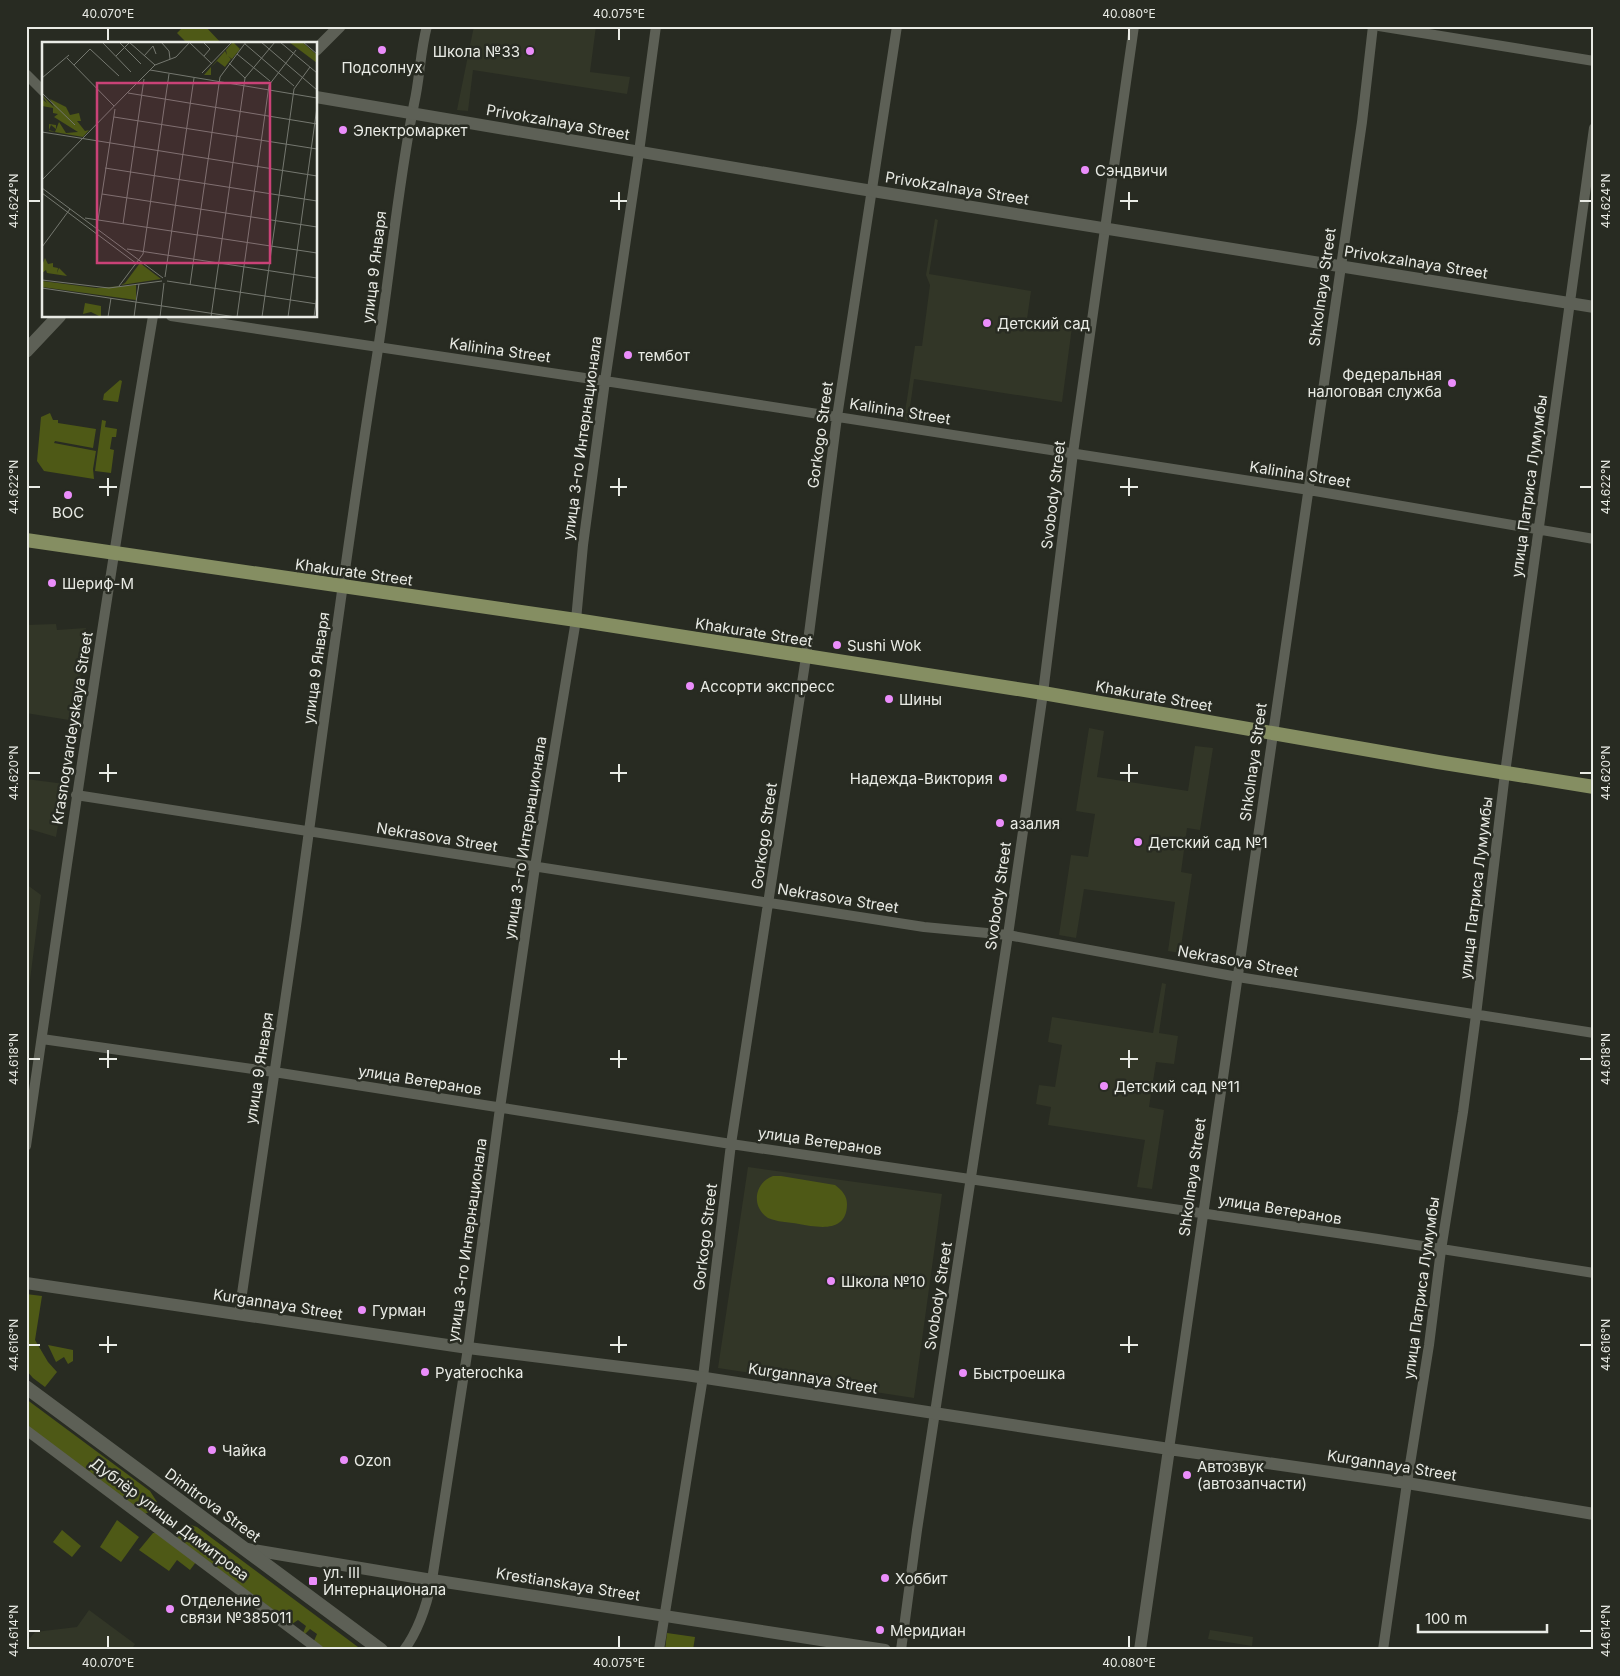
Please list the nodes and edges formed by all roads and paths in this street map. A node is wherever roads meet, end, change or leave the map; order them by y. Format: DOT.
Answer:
graph roads {
  1 [pos="340,26"];
  2 [pos="427,26"];
  3 [pos="656,26"];
  4 [pos="897,26"];
  5 [pos="1134,26"];
  6 [pos="1373,26"];
  7 [pos="1379,26"];
  8 [pos="318,48"];
  9 [pos="1594,61"];
  10 [pos="26,74"];
  11 [pos="42,90"];
  12 [pos="318,96"];
  13 [pos="412,114"];
  14 [pos="1594,128"];
  15 [pos="639,152"];
  16 [pos="872,191"];
  17 [pos="1105,228"];
  18 [pos="1341,266"];
  19 [pos="1570,303"];
  20 [pos="1594,306"];
  21 [pos="57,318"];
  22 [pos="153,318"];
  23 [pos="184,318"];
  24 [pos="379,348"];
  25 [pos="26,351"];
  26 [pos="605,381"];
  27 [pos="837,417"];
  28 [pos="1073,453"];
  29 [pos="1309,490"];
  30 [pos="1538,531"];
  31 [pos="1594,539"];
  32 [pos="26,540"];
  33 [pos="114,554"];
  34 [pos="343,586"];
  35 [pos="576,620"];
  36 [pos="806,657"];
  37 [pos="1043,693"];
  38 [pos="1273,734"];
  39 [pos="1505,772"];
  40 [pos="1594,787"];
  41 [pos="76,795"];
  42 [pos="308,831"];
  43 [pos="535,868"];
  44 [pos="769,902"];
  45 [pos="1008,935"];
  46 [pos="1238,977"];
  47 [pos="1476,1015"];
  48 [pos="1594,1033"];
  49 [pos="42,1039"];
  50 [pos="274,1072"];
  51 [pos="500,1108"];
  52 [pos="731,1144"];
  53 [pos="26,1146"];
  54 [pos="972,1178"];
  55 [pos="1204,1213"];
  56 [pos="1441,1250"];
  57 [pos="1594,1274"];
  58 [pos="26,1283"];
  59 [pos="239,1314"];
  60 [pos="468,1348"];
  61 [pos="703,1377"];
  62 [pos="26,1387"];
  63 [pos="936,1413"];
  64 [pos="26,1430"];
  65 [pos="1169,1449"];
  66 [pos="1407,1483"];
  67 [pos="1594,1514"];
  68 [pos="247,1549"];
  69 [pos="432,1580"];
  70 [pos="665,1614"];
  71 [pos="319,1650"];
  72 [pos="380,1650"];
  73 [pos="404,1650"];
  74 [pos="660,1650"];
  75 [pos="885,1650"];
  76 [pos="901,1650"];
  77 [pos="1140,1650"];
  78 [pos="1383,1650"];
  1 -- 8 [label="street"];
  2 -- 13 [label="street, улица 9 Января"];
  3 -- 15 [label="street, улица 3-го Интернационала"];
  4 -- 16 [label="street, Gorkogo Street"];
  5 -- 17 [label="street, Svobody Street"];
  6 -- 18 [label="street, Shkolnaya Street"];
  7 -- 9 [label="street"];
  10 -- 11 [label="street"];
  12 -- 13 [label="street, Privokzalnaya Street"];
  13 -- 15 [label="street, Privokzalnaya Street"];
  13 -- 24 [label="street, улица 9 Января"];
  14 -- 19 [label="street, улица Патриса Лумумбы"];
  15 -- 16 [label="street, Privokzalnaya Street"];
  15 -- 26 [label="street, улица 3-го Интернационала"];
  16 -- 17 [label="street, Privokzalnaya Street"];
  16 -- 27 [label="street, Gorkogo Street"];
  17 -- 18 [label="street, Privokzalnaya Street"];
  17 -- 28 [label="street, Svobody Street"];
  18 -- 19 [label="street, Privokzalnaya Street"];
  18 -- 29 [label="street, Shkolnaya Street"];
  19 -- 20 [label="street, Privokzalnaya Street"];
  19 -- 30 [label="street, улица Патриса Лумумбы"];
  21 -- 25 [label="main road"];
  22 -- 33 [label="street, Krasnogvardeyskaya Street"];
  23 -- 24 [label="street, Kalinina Street"];
  24 -- 26 [label="street, Kalinina Street"];
  24 -- 34 [label="street, улица 9 Января"];
  26 -- 27 [label="street, Kalinina Street"];
  26 -- 35 [label="street, улица 3-го Интернационала"];
  27 -- 28 [label="street, Kalinina Street"];
  27 -- 36 [label="street, Gorkogo Street"];
  28 -- 29 [label="street, Kalinina Street"];
  28 -- 37 [label="street, Svobody Street"];
  29 -- 30 [label="street, Kalinina Street"];
  29 -- 38 [label="street, Shkolnaya Street"];
  30 -- 31 [label="street, Kalinina Street"];
  30 -- 39 [label="street, улица Патриса Лумумбы"];
  32 -- 33 [label="main road, Khakurate Street"];
  33 -- 34 [label="main road, Khakurate Street"];
  33 -- 41 [label="street, Krasnogvardeyskaya Street"];
  34 -- 35 [label="main road, Khakurate Street"];
  34 -- 42 [label="street, улица 9 Января"];
  35 -- 36 [label="main road, Khakurate Street"];
  35 -- 43 [label="street, улица 3-го Интернационала"];
  36 -- 37 [label="main road, Khakurate Street"];
  36 -- 44 [label="street, Gorkogo Street"];
  37 -- 38 [label="main road, Khakurate Street"];
  37 -- 45 [label="street, Svobody Street"];
  38 -- 39 [label="main road, Khakurate Street"];
  38 -- 46 [label="street, Shkolnaya Street"];
  39 -- 40 [label="main road, Khakurate Street"];
  39 -- 47 [label="street, улица Патриса Лумумбы"];
  41 -- 42 [label="street, Nekrasova Street"];
  41 -- 49 [label="street, Krasnogvardeyskaya Street"];
  42 -- 43 [label="street, Nekrasova Street"];
  42 -- 50 [label="street, улица 9 Января"];
  43 -- 44 [label="street, Nekrasova Street"];
  43 -- 51 [label="street, улица 3-го Интернационала"];
  44 -- 45 [label="street, Nekrasova Street"];
  44 -- 52 [label="street, Gorkogo Street"];
  45 -- 46 [label="street, Nekrasova Street"];
  45 -- 54 [label="street, Svobody Street"];
  46 -- 47 [label="street, Nekrasova Street"];
  46 -- 55 [label="street, Shkolnaya Street"];
  47 -- 48 [label="street, Nekrasova Street"];
  47 -- 56 [label="street, улица Патриса Лумумбы"];
  49 -- 50 [label="street, улица Ветеранов"];
  49 -- 53 [label="street, Krasnogvardeyskaya Street"];
  50 -- 51 [label="street, улица Ветеранов"];
  50 -- 59 [label="street, улица 9 Января"];
  51 -- 52 [label="street, улица Ветеранов"];
  51 -- 60 [label="street, улица 3-го Интернационала"];
  52 -- 54 [label="street, улица Ветеранов"];
  52 -- 61 [label="street, Gorkogo Street"];
  54 -- 55 [label="street, улица Ветеранов"];
  54 -- 63 [label="street, Svobody Street"];
  55 -- 56 [label="street, улица Ветеранов"];
  55 -- 65 [label="street, Shkolnaya Street"];
  56 -- 57 [label="street, улица Ветеранов"];
  56 -- 66 [label="street, улица Патриса Лумумбы"];
  58 -- 59 [label="street, Kurgannaya Street"];
  59 -- 60 [label="street, Kurgannaya Street"];
  60 -- 61 [label="street, Kurgannaya Street"];
  60 -- 69 [label="street, улица 3-го Интернационала"];
  61 -- 63 [label="street, Kurgannaya Street"];
  61 -- 70 [label="street, Gorkogo Street"];
  62 -- 68 [label="main road, Dimitrova Street"];
  63 -- 65 [label="street, Kurgannaya Street"];
  63 -- 76 [label="street, Svobody Street"];
  64 -- 71 [label="street, Дублёр улицы Димитрова"];
  65 -- 66 [label="street, Kurgannaya Street"];
  65 -- 77 [label="street, Shkolnaya Street"];
  66 -- 67 [label="street, Kurgannaya Street"];
  66 -- 78 [label="street, улица Патриса Лумумбы"];
  68 -- 69 [label="street, Krestianskaya Street"];
  68 -- 72 [label="main road, Dimitrova Street"];
  69 -- 70 [label="street, Krestianskaya Street"];
  69 -- 73 [label="street, улица 3-го Интернационала"];
  70 -- 74 [label="street, Gorkogo Street"];
  70 -- 75 [label="street, Krestianskaya Street"];
}
